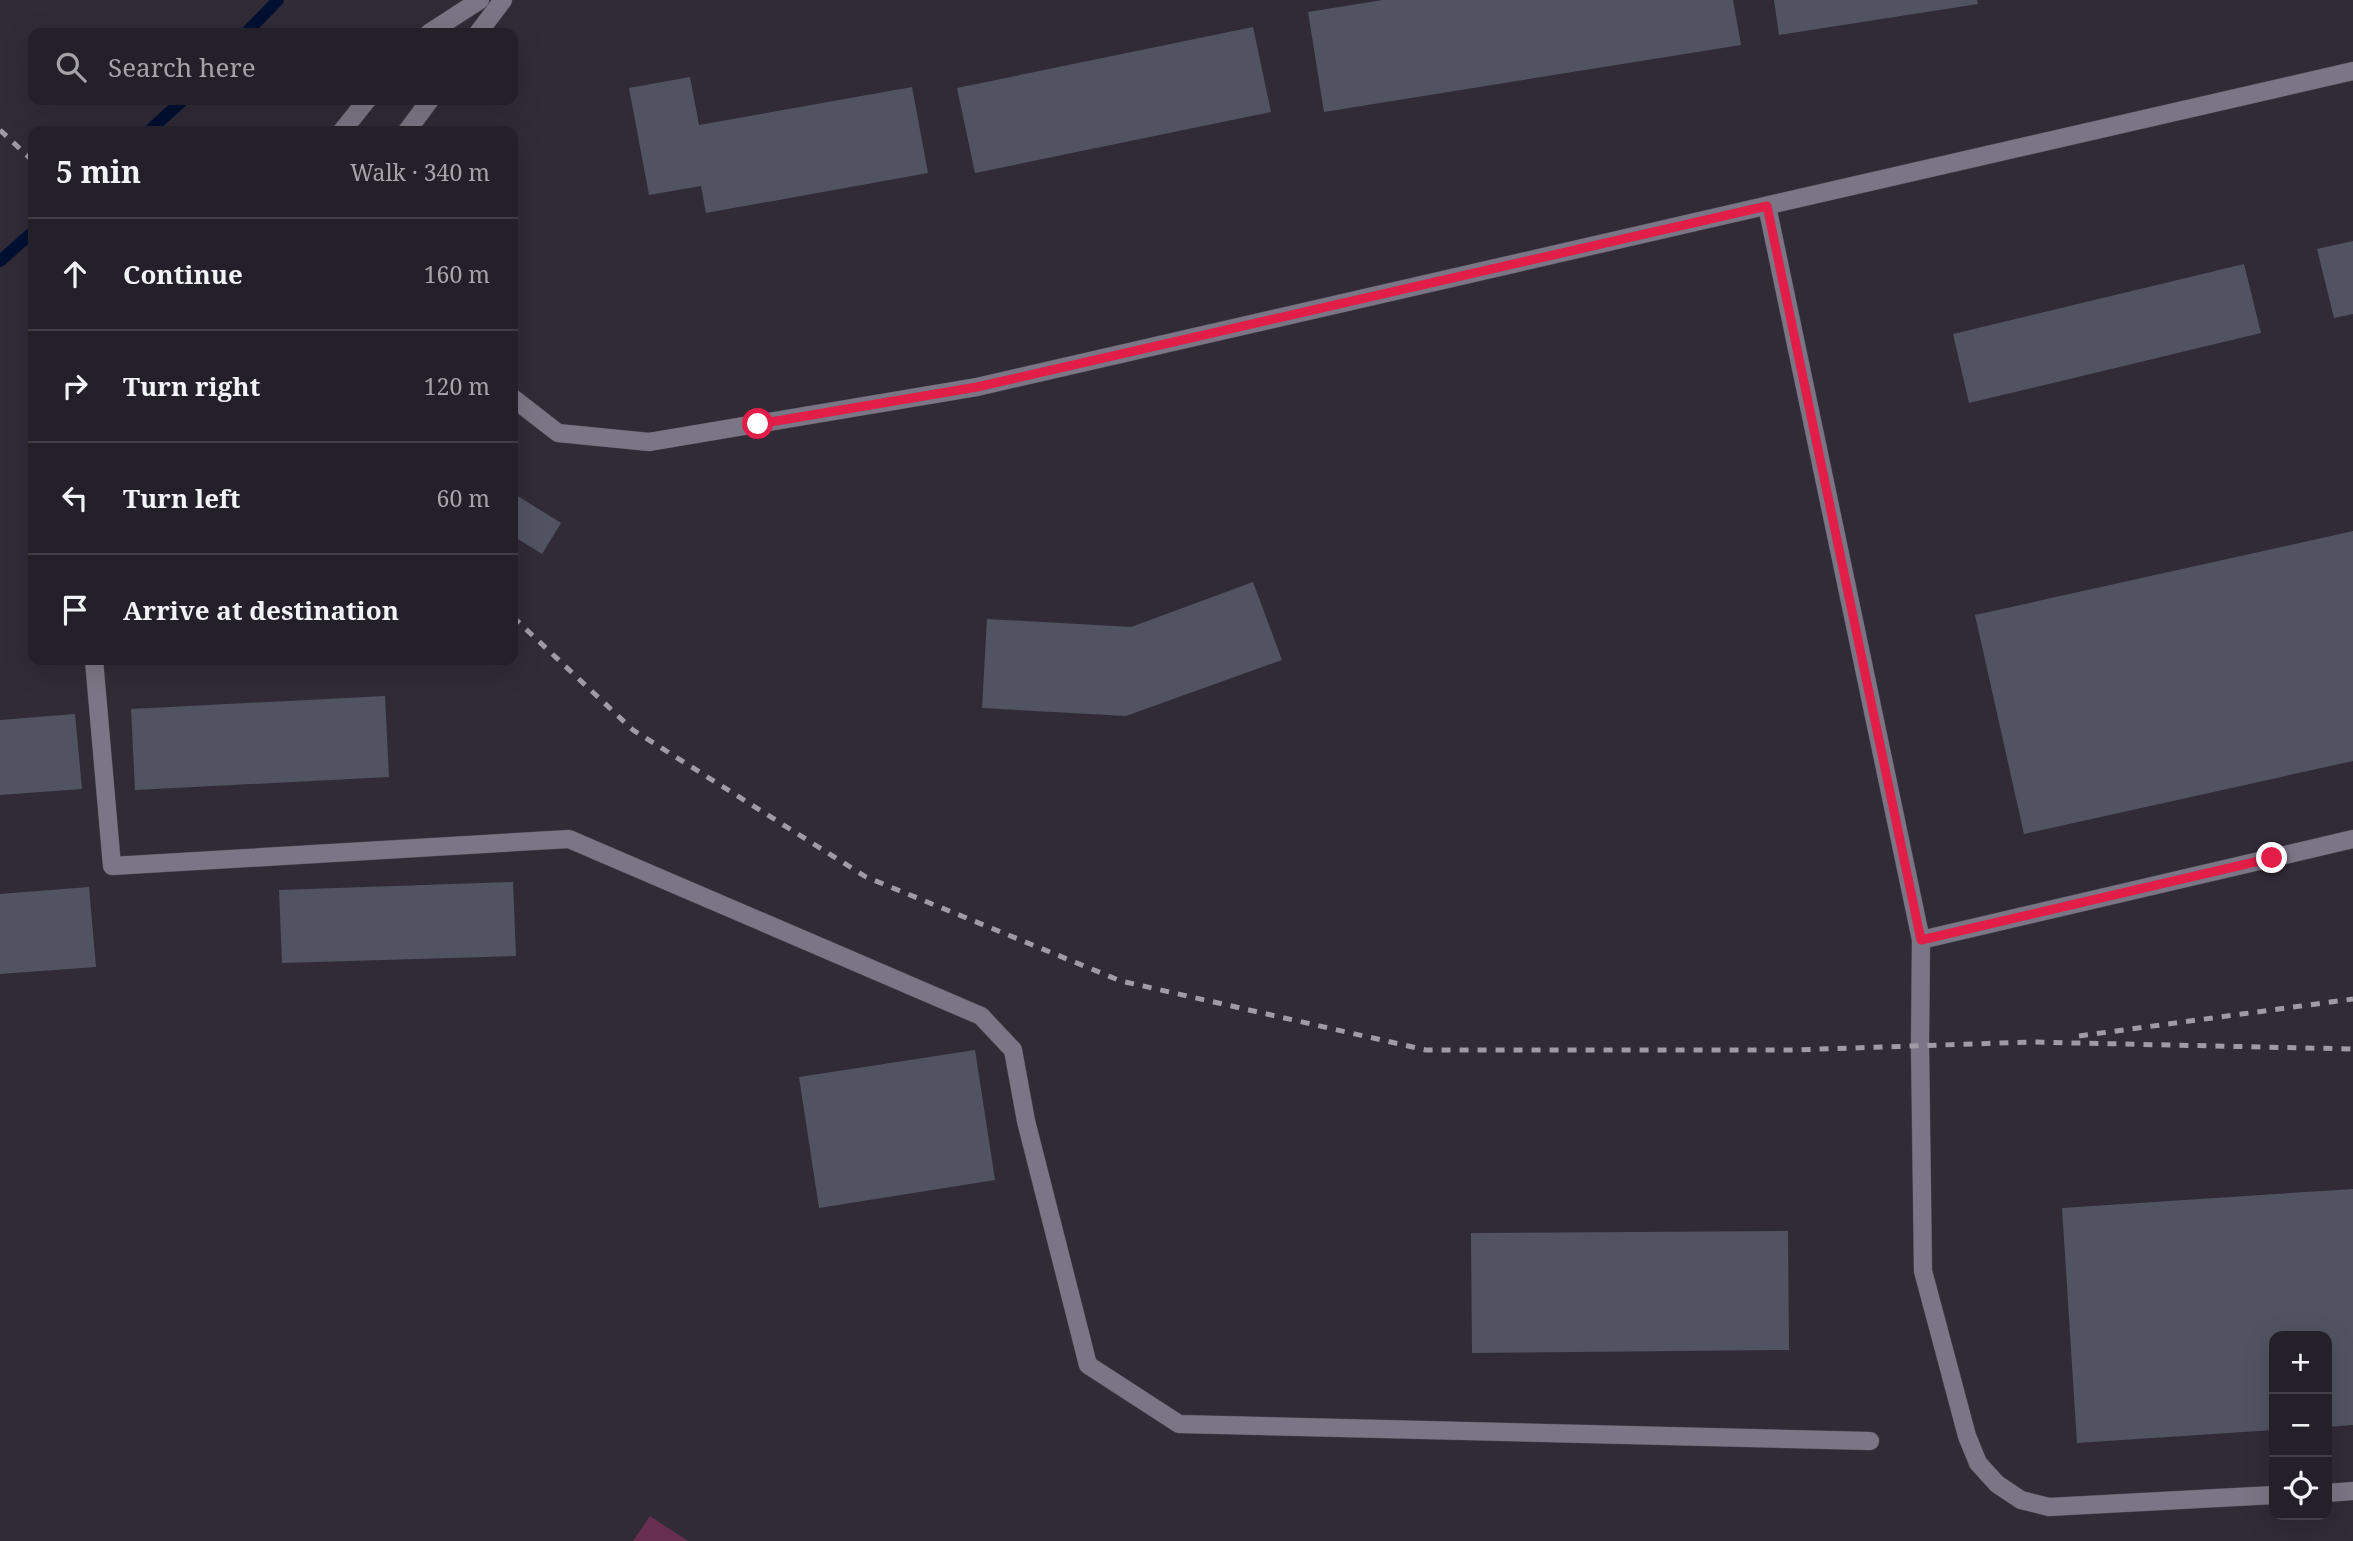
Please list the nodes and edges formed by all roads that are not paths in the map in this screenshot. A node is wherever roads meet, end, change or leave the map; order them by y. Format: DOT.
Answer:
graph roads {
  1 [pos="480,0"];
  2 [pos="503,0"];
  3 [pos="437,28"];
  4 [pos="482,28"];
  5 [pos="2353,71"];
  6 [pos="363,105"];
  7 [pos="426,105"];
  8 [pos="346,126"];
  9 [pos="411,126"];
  10 [pos="1767,206"];
  11 [pos="518,402"];
  12 [pos="94,665"];
  13 [pos="2353,839"];
  14 [pos="1921,940"];
  15 [pos="1870,1440"];
  16 [pos="2353,1491"];
  17 [pos="2332,1493"];
  18 [pos="2269,1495"];
  1 -- 3 [label="street"];
  2 -- 4 [label="street"];
  5 -- 10 [label="street"];
  6 -- 8 [label="street"];
  7 -- 9 [label="street"];
  10 -- 11 [label="street"];
  10 -- 14 [label="street"];
  12 -- 15 [label="street"];
  13 -- 14 [label="street"];
  14 -- 18 [label="street"];
  16 -- 17 [label="street"];
}
